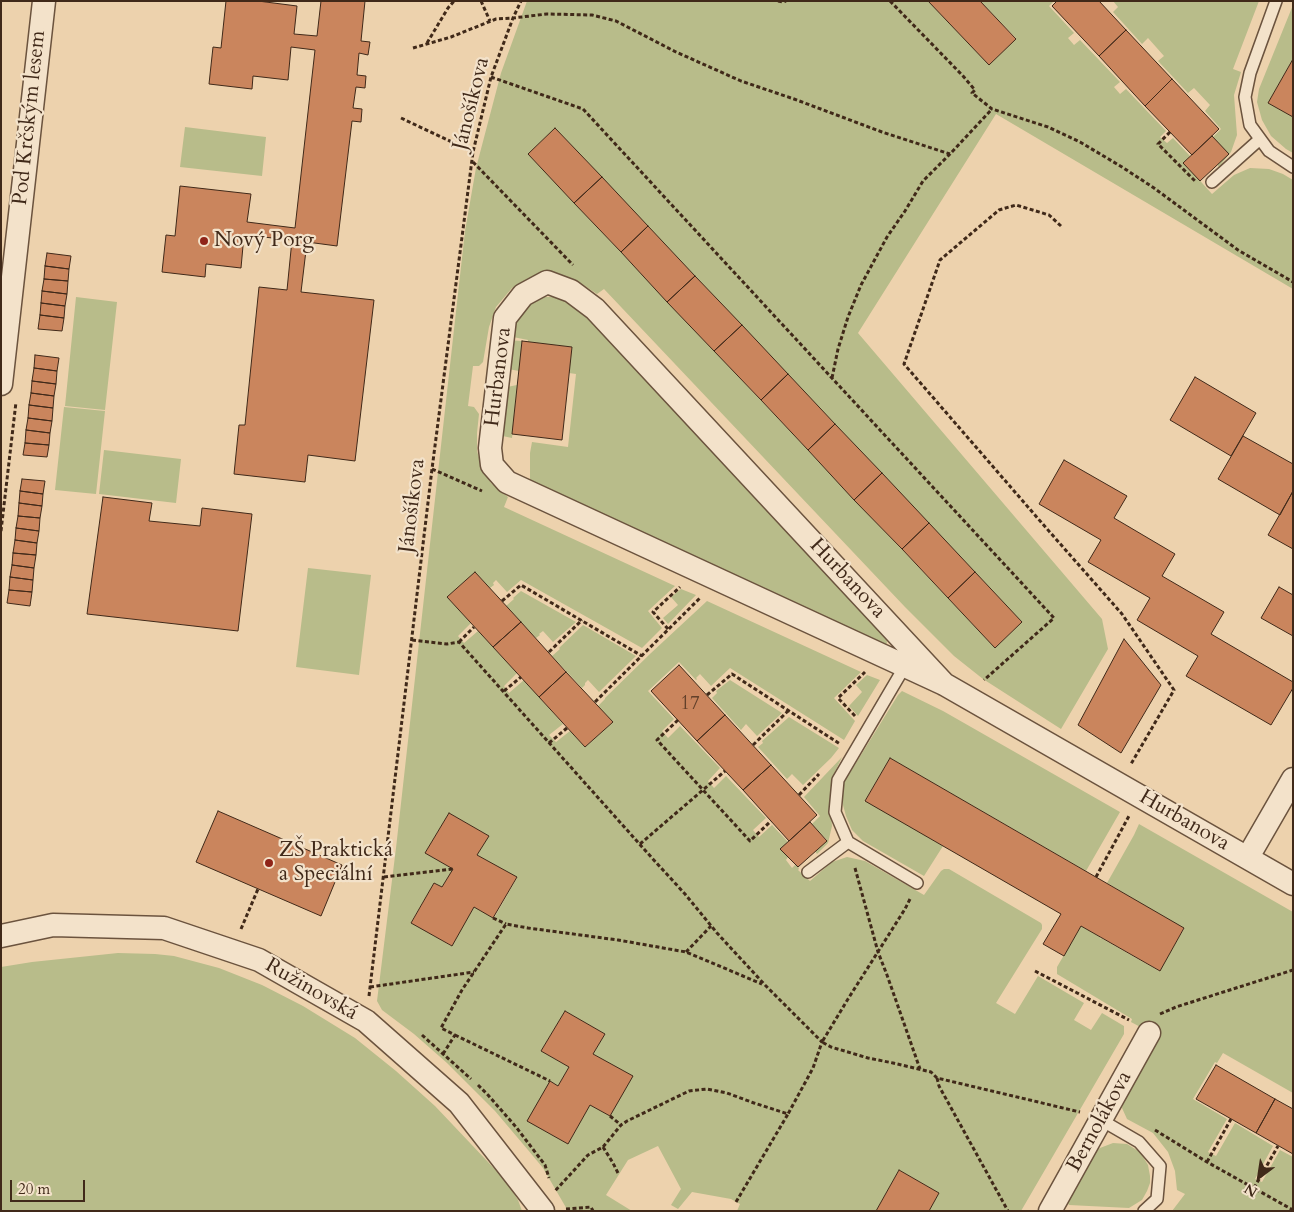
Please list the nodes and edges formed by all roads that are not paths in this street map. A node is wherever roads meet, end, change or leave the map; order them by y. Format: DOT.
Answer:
graph roads {
  1 [pos="44,1"];
  2 [pos="1276,1"];
  3 [pos="1260,139"];
  4 [pos="1293,167"];
  5 [pos="1212,182"];
  6 [pos="1,384"];
  7 [pos="905,666"];
  8 [pos="944,684"];
  9 [pos="1293,778"];
  10 [pos="848,842"];
  11 [pos="1248,857"];
  12 [pos="806,859"];
  13 [pos="917,884"];
  14 [pos="1293,884"];
  15 [pos="1,936"];
  16 [pos="1148,1024"];
  17 [pos="1094,1117"];
  18 [pos="553,1210"];
  19 [pos="1050,1211"];
  20 [pos="1144,1211"];
  1 -- 6 [label="street, Pod Krčským lesem"];
  2 -- 3 [label="lane"];
  3 -- 4 [label="lane"];
  3 -- 5 [label="lane"];
  7 -- 8 [label="street, Hurbanova"];
  7 -- 8 [label="street, Hurbanova"];
  7 -- 10 [label="lane"];
  8 -- 11 [label="street, Hurbanova"];
  9 -- 11 [label="street"];
  10 -- 12 [label="lane"];
  10 -- 13 [label="lane"];
  11 -- 14 [label="street, Hurbanova"];
  15 -- 18 [label="street, Ružinovská"];
  16 -- 17 [label="street, Bernolákova"];
  17 -- 19 [label="street, Bernolákova"];
  17 -- 20 [label="lane"];
}
